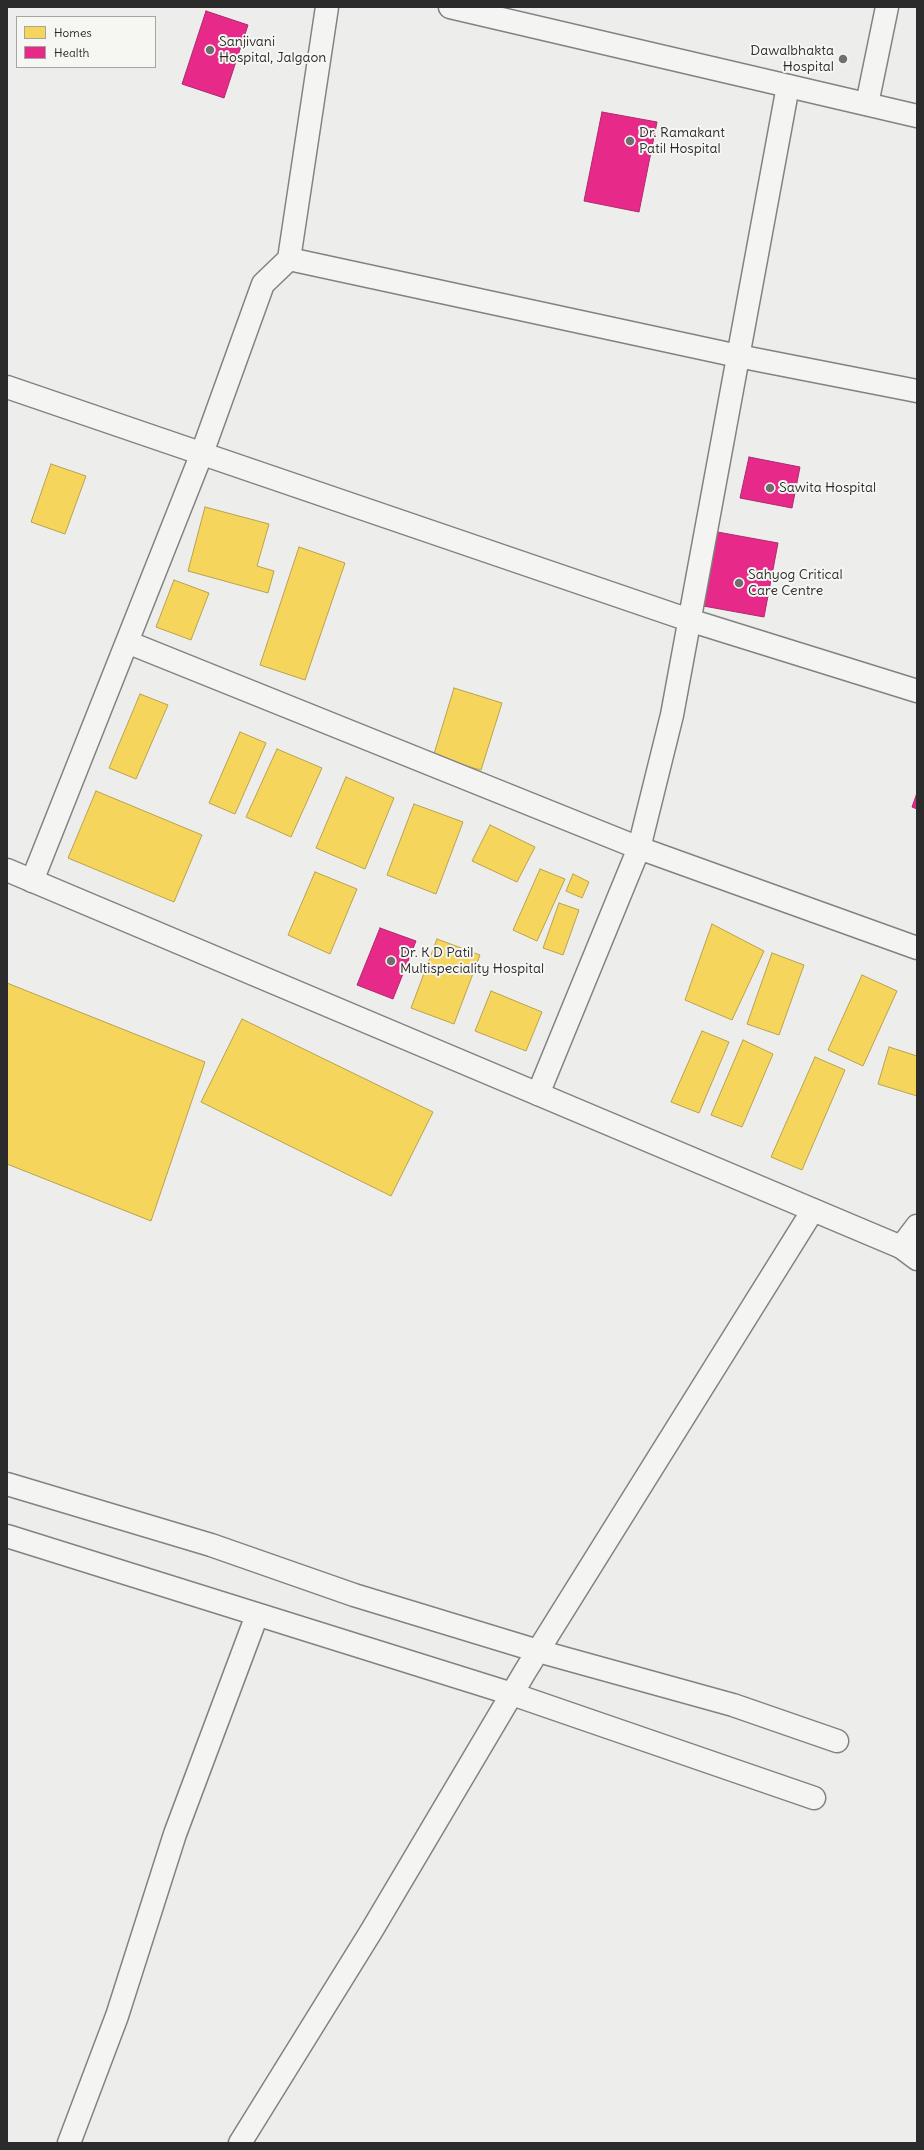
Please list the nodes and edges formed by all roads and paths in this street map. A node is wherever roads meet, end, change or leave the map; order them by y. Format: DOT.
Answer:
graph roads {
  1 [pos="327,7"];
  2 [pos="450,7"];
  3 [pos="887,7"];
  4 [pos="788,86"];
  5 [pos="867,104"];
  6 [pos="917,116"];
  7 [pos="289,259"];
  8 [pos="738,356"];
  9 [pos="7,387"];
  10 [pos="917,391"];
  11 [pos="202,453"];
  12 [pos="689,620"];
  13 [pos="127,642"];
  14 [pos="917,691"];
  15 [pos="639,848"];
  16 [pos="7,870"];
  17 [pos="32,881"];
  18 [pos="917,948"];
  19 [pos="538,1094"];
  20 [pos="813,1210"];
  21 [pos="917,1226"];
  22 [pos="909,1253"];
  23 [pos="7,1484"];
  24 [pos="7,1536"];
  25 [pos="257,1615"];
  26 [pos="538,1651"];
  27 [pos="512,1694"];
  28 [pos="837,1741"];
  29 [pos="814,1798"];
  30 [pos="69,2143"];
  31 [pos="240,2143"];
  1 -- 7 [label="street"];
  2 -- 4 [label="street"];
  3 -- 5 [label="street"];
  4 -- 5 [label="street"];
  4 -- 8 [label="street"];
  5 -- 6 [label="street"];
  7 -- 8 [label="street"];
  7 -- 11 [label="street"];
  8 -- 10 [label="street"];
  8 -- 12 [label="street"];
  9 -- 11 [label="street"];
  11 -- 12 [label="street"];
  11 -- 13 [label="street"];
  12 -- 14 [label="street"];
  12 -- 15 [label="street"];
  13 -- 15 [label="street"];
  13 -- 17 [label="street"];
  15 -- 18 [label="street"];
  15 -- 19 [label="street"];
  16 -- 17 [label="street"];
  17 -- 19 [label="street"];
  19 -- 20 [label="street"];
  20 -- 22 [label="street"];
  20 -- 26 [label="street"];
  21 -- 22 [label="street"];
  23 -- 26 [label="street"];
  24 -- 25 [label="street"];
  25 -- 27 [label="street"];
  25 -- 30 [label="street"];
  26 -- 27 [label="street"];
  26 -- 28 [label="street"];
  27 -- 29 [label="street"];
  27 -- 31 [label="street"];
}
